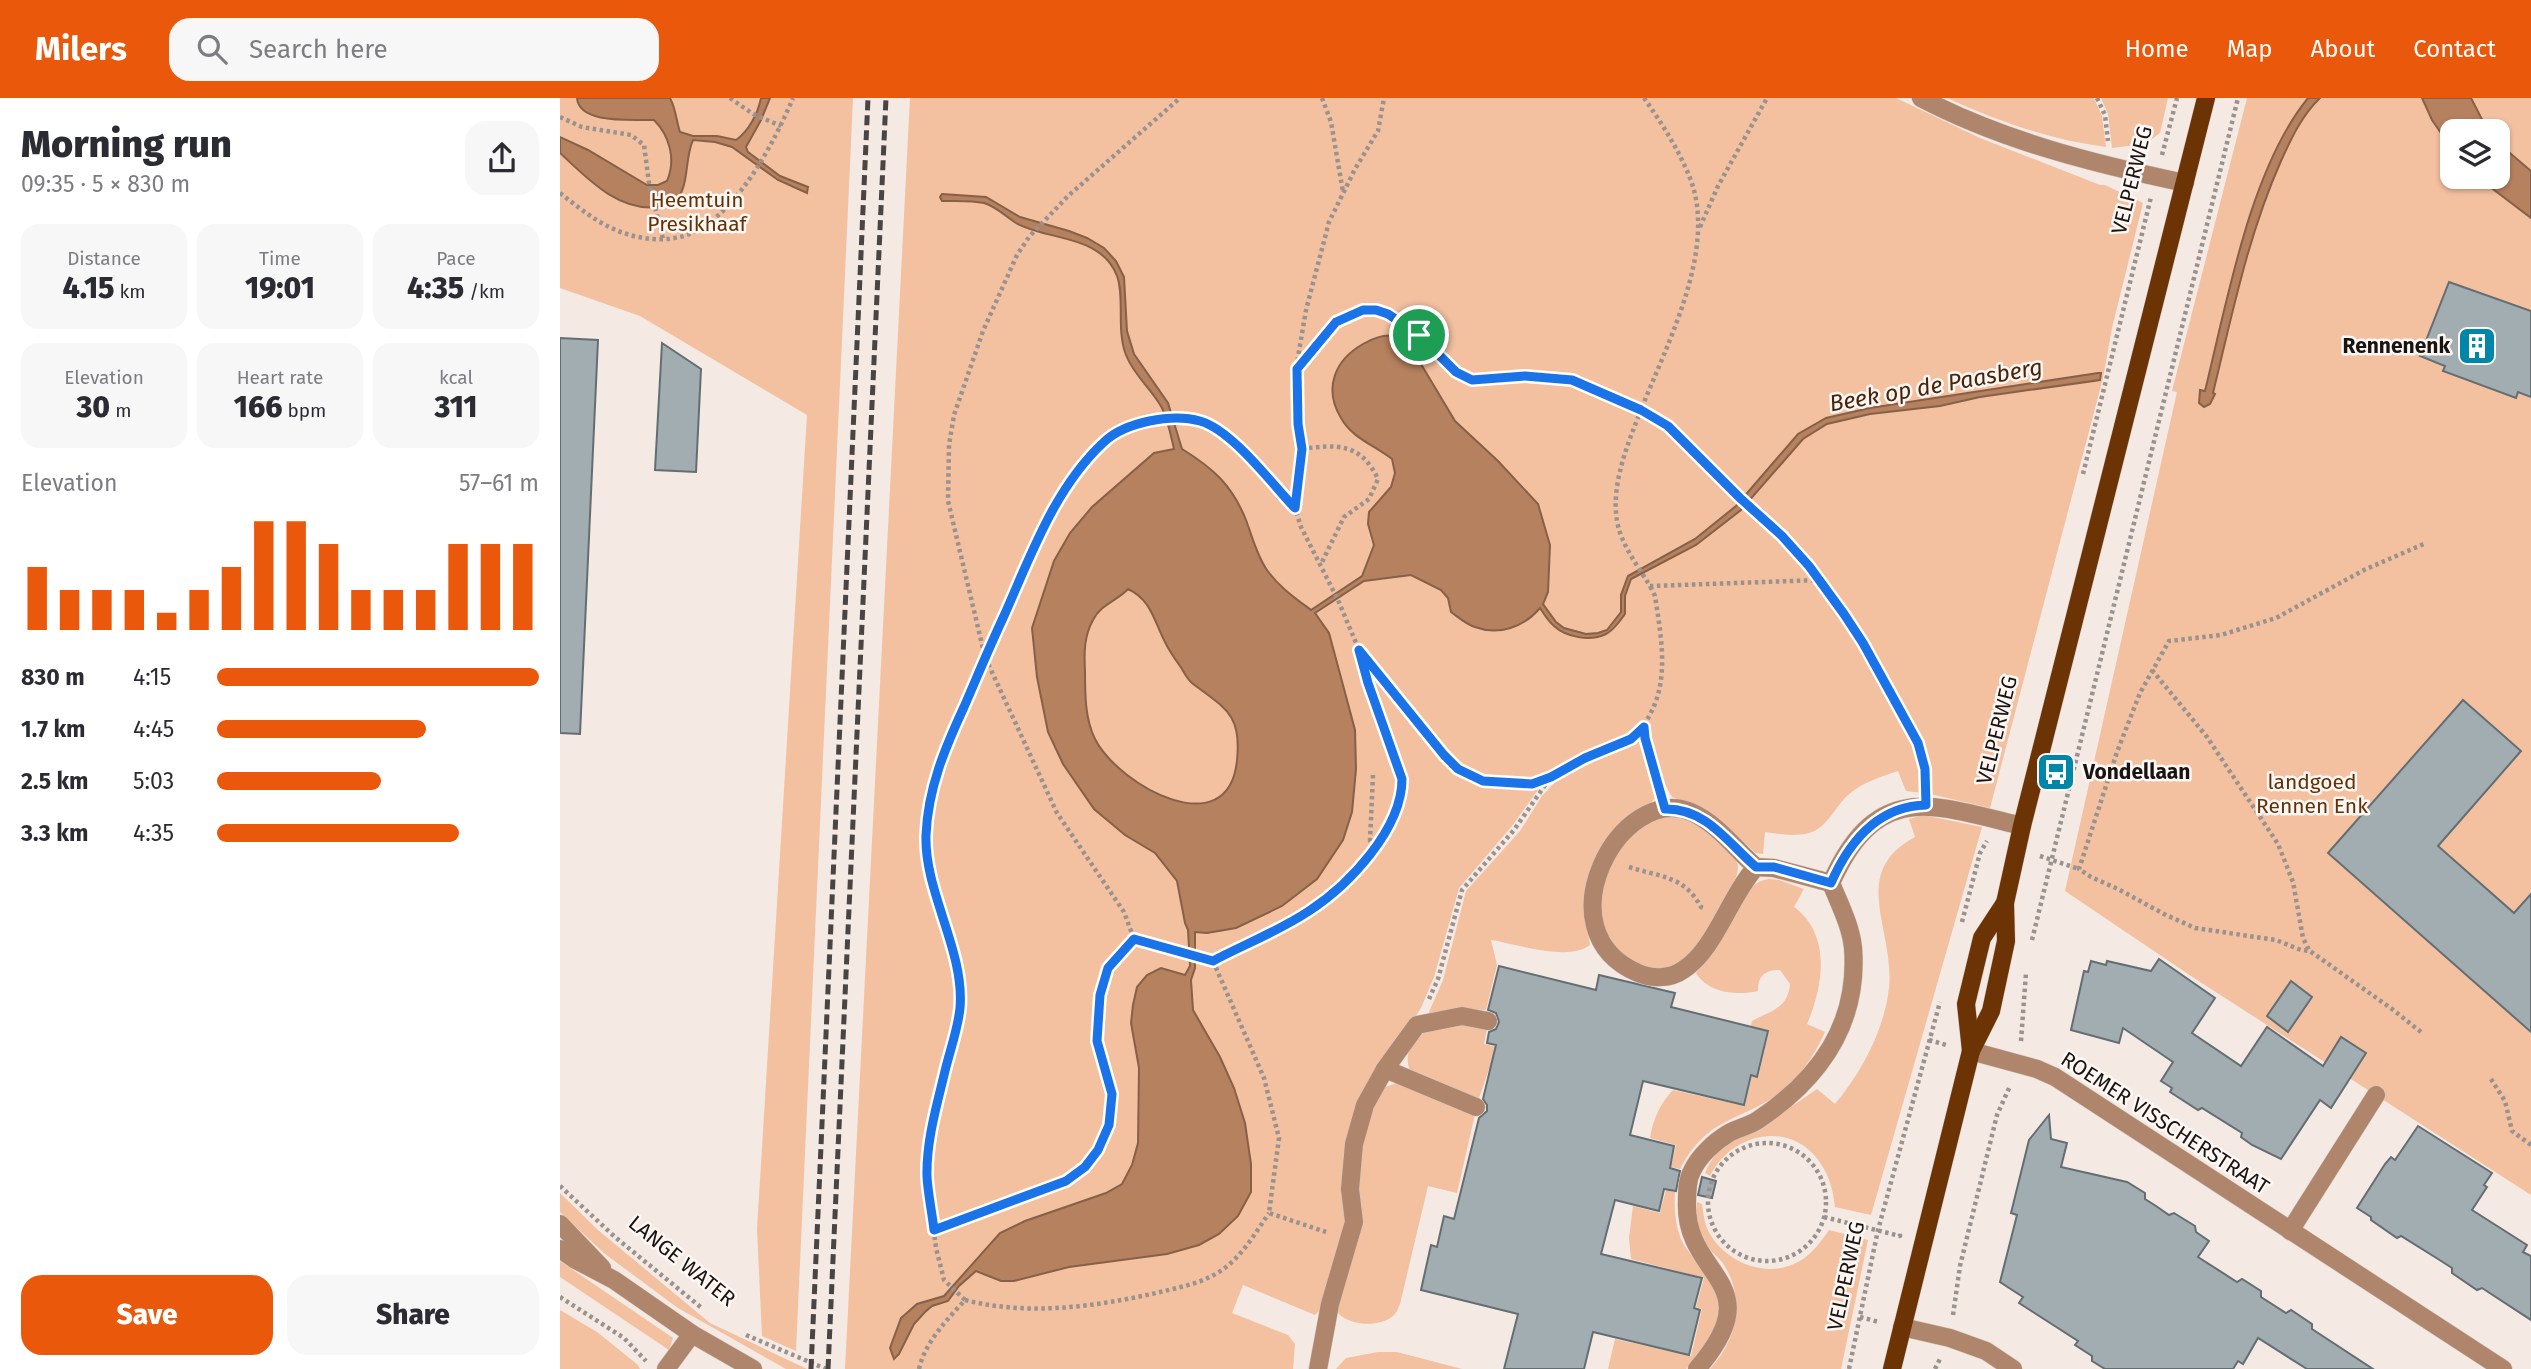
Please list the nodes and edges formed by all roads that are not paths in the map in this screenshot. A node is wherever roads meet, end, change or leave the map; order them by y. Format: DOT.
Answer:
graph roads {
  1 [pos="1921,98"];
  2 [pos="2206,98"];
  3 [pos="2185,183"];
  4 [pos="2022,825"];
  5 [pos="1756,867"];
  6 [pos="1831,883"];
  7 [pos="2005,904"];
  8 [pos="1488,1021"];
  9 [pos="1970,1051"];
  10 [pos="1385,1069"];
  11 [pos="2376,1095"];
  12 [pos="1476,1107"];
  13 [pos="560,1224"];
  14 [pos="2290,1231"];
  15 [pos="560,1249"];
  16 [pos="614,1280"];
  17 [pos="1902,1327"];
  18 [pos="692,1334"];
  19 [pos="666,1369"];
  20 [pos="753,1369"];
  21 [pos="1318,1369"];
  22 [pos="1697,1369"];
  23 [pos="1892,1369"];
  24 [pos="2013,1369"];
  25 [pos="2503,1369"];
  1 -- 3 [label="street"];
  2 -- 3 [label="main road"];
  3 -- 4 [label="main road"];
  4 -- 6 [label="street"];
  4 -- 7 [label="main road"];
  5 -- 5 [label="street"];
  5 -- 6 [label="street"];
  6 -- 22 [label="street"];
  7 -- 9 [label="main road"];
  7 -- 9 [label="main road"];
  8 -- 10 [label="street"];
  9 -- 14 [label="street, ROEMER VISSCHERSTRAAT"];
  9 -- 17 [label="main road"];
  10 -- 12 [label="street"];
  10 -- 21 [label="street"];
  11 -- 14 [label="street"];
  13 -- 16 [label="street"];
  14 -- 25 [label="street, ROEMER VISSCHERSTRAAT"];
  15 -- 16 [label="street"];
  16 -- 18 [label="street"];
  17 -- 23 [label="main road"];
  17 -- 24 [label="street"];
  18 -- 19 [label="street"];
  18 -- 20 [label="street"];
}
